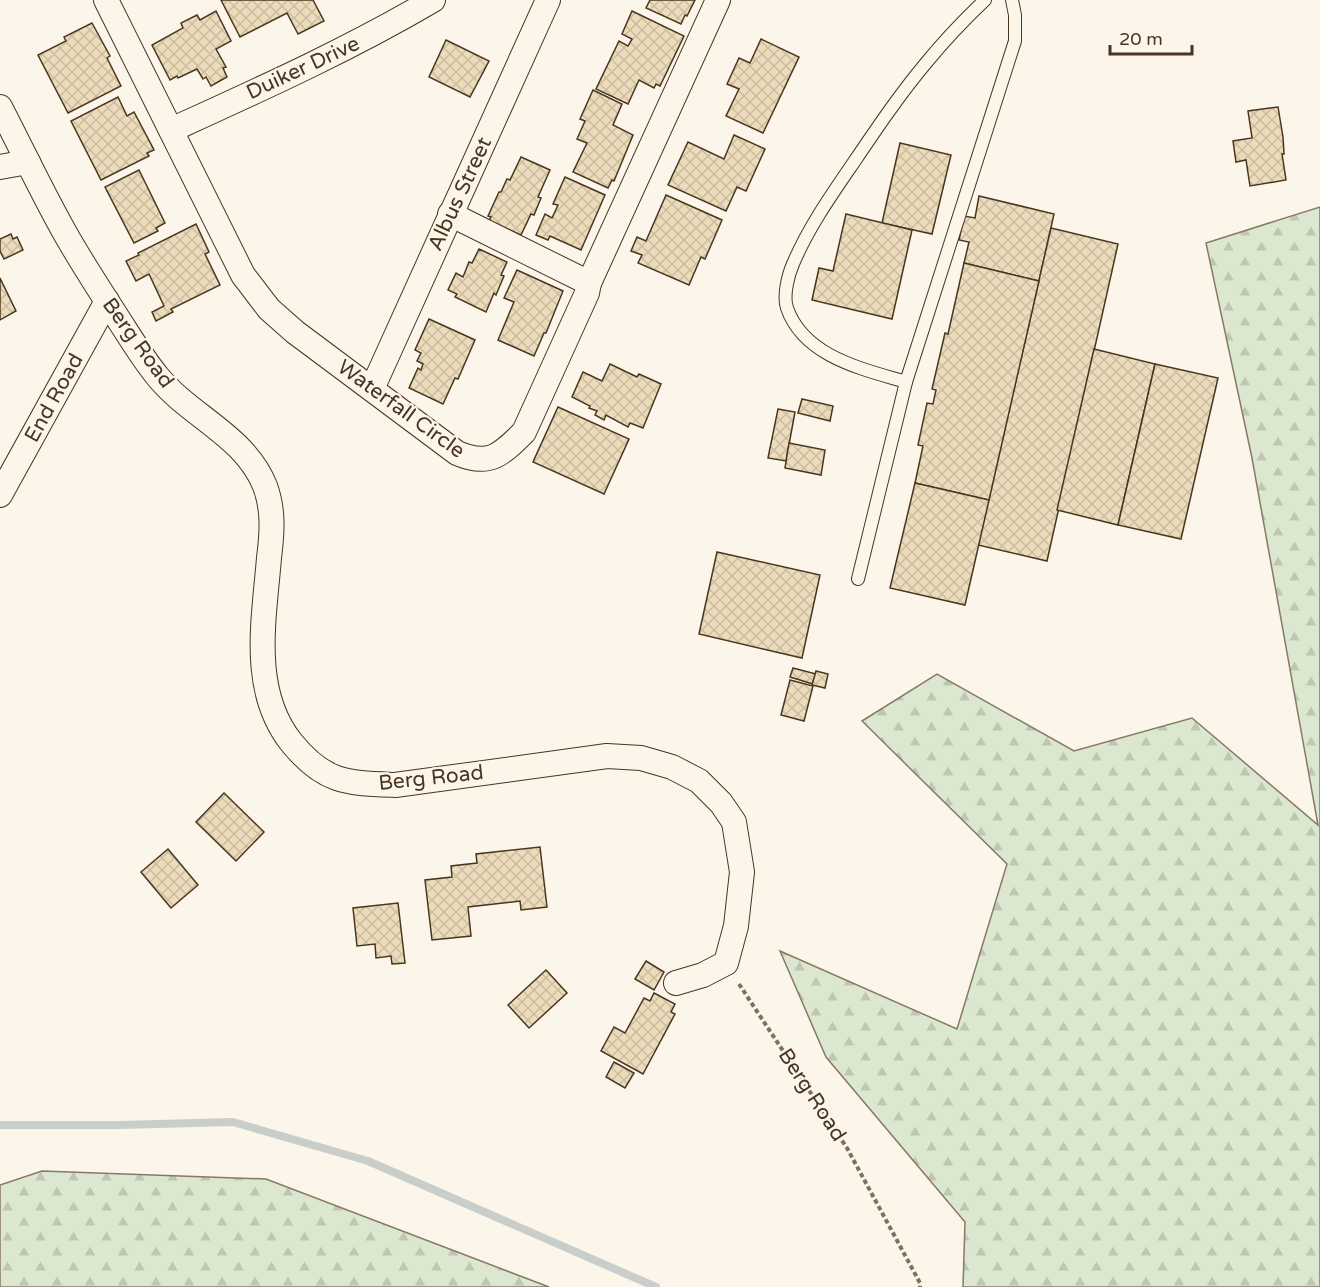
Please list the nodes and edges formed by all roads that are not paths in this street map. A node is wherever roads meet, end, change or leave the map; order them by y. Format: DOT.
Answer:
graph roads {
  1 [pos="106,0"];
  2 [pos="433,0"];
  3 [pos="548,0"];
  4 [pos="718,0"];
  5 [pos="985,0"];
  6 [pos="1012,0"];
  7 [pos="0,107"];
  8 [pos="171,130"];
  9 [pos="28,162"];
  10 [pos="0,168"];
  11 [pos="450,214"];
  12 [pos="590,283"];
  13 [pos="106,301"];
  14 [pos="906,382"];
  15 [pos="372,389"];
  16 [pos="0,495"];
  17 [pos="858,579"];
  18 [pos="676,983"];
  1 -- 8 [label="street, Waterfall Circle"];
  2 -- 8 [label="street, Duiker Drive"];
  3 -- 11 [label="street, Albus Street"];
  4 -- 12 [label="street, Waterfall Circle"];
  5 -- 14 [label="lane"];
  6 -- 14 [label="lane"];
  7 -- 9 [label="street, Berg Road"];
  8 -- 15 [label="street, Waterfall Circle"];
  9 -- 10 [label="street"];
  9 -- 13 [label="street, Berg Road"];
  11 -- 12 [label="street"];
  11 -- 15 [label="street, Albus Street"];
  12 -- 15 [label="street, Waterfall Circle"];
  13 -- 16 [label="street, End Road"];
  13 -- 18 [label="street, Berg Road"];
  14 -- 17 [label="lane"];
}
